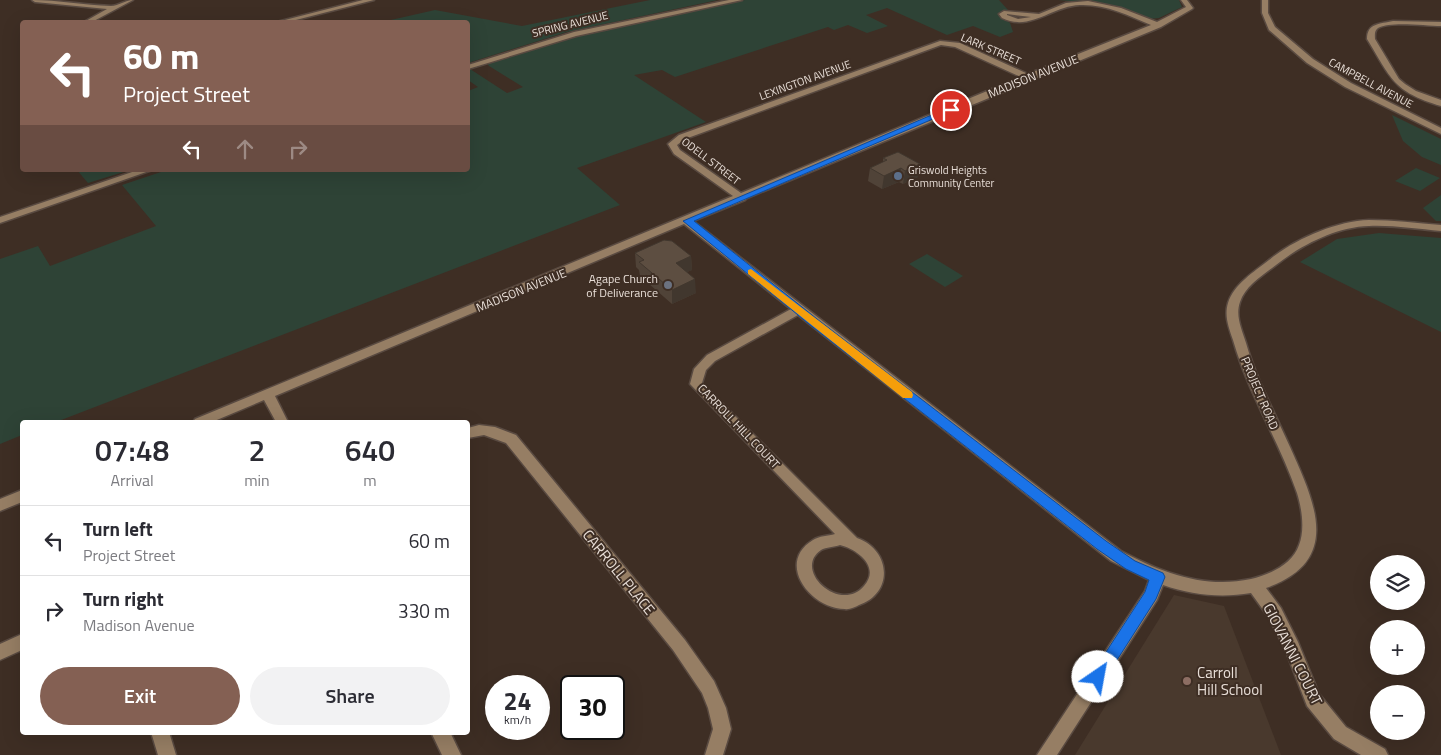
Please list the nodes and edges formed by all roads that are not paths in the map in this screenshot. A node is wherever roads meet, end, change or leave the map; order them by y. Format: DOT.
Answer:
graph roads {
  1 [pos="35,0"];
  2 [pos="130,0"];
  3 [pos="371,0"];
  4 [pos="739,0"];
  5 [pos="1184,0"];
  6 [pos="1265,0"];
  7 [pos="115,8"];
  8 [pos="1040,16"];
  9 [pos="92,20"];
  10 [pos="289,20"];
  11 [pos="1158,24"];
  12 [pos="1441,24"];
  13 [pos="945,43"];
  14 [pos="470,66"];
  15 [pos="1028,77"];
  16 [pos="1441,103"];
  17 [pos="1441,131"];
  18 [pos="674,141"];
  19 [pos="141,172"];
  20 [pos="742,198"];
  21 [pos="0,220"];
  22 [pos="687,221"];
  23 [pos="1441,228"];
  24 [pos="799,310"];
  25 [pos="267,394"];
  26 [pos="205,420"];
  27 [pos="281,420"];
  28 [pos="470,432"];
  29 [pos="20,497"];
  30 [pos="0,505"];
  31 [pos="852,542"];
  32 [pos="1158,577"];
  33 [pos="1256,586"];
  34 [pos="20,643"];
  35 [pos="0,652"];
  36 [pos="161,735"];
  37 [pos="442,735"];
  38 [pos="166,755"];
  39 [pos="452,755"];
  40 [pos="714,755"];
  41 [pos="1046,755"];
  42 [pos="1379,755"];
  1 -- 7 [label="street"];
  2 -- 7 [label="street"];
  3 -- 10 [label="street"];
  4 -- 14 [label="street, SPRING AVENUE"];
  5 -- 11 [label="street, MADISON AVENUE"];
  6 -- 17 [label="street, CAMPBELL AVENUE"];
  7 -- 9 [label="street"];
  8 -- 11 [label="street"];
  11 -- 15 [label="street, MADISON AVENUE"];
  12 -- 16 [label="street"];
  13 -- 15 [label="street, LARK STREET"];
  13 -- 18 [label="street, LEXINGTON AVENUE"];
  15 -- 20 [label="street, MADISON AVENUE"];
  18 -- 20 [label="street, ODELL STREET"];
  19 -- 21 [label="street"];
  20 -- 22 [label="street, MADISON AVENUE"];
  22 -- 24 [label="street, PROJECT ROAD"];
  22 -- 25 [label="street, MADISON AVENUE"];
  23 -- 33 [label="street, PROJECT ROAD"];
  24 -- 31 [label="street, CARROLL HILL COURT"];
  24 -- 32 [label="street, PROJECT ROAD"];
  25 -- 26 [label="street, MADISON AVENUE"];
  25 -- 27 [label="street"];
  28 -- 40 [label="street, CARROLL PLACE"];
  29 -- 30 [label="street"];
  31 -- 31 [label="street, CARROLL HILL COURT"];
  32 -- 33 [label="street, PROJECT ROAD"];
  32 -- 41 [label="street"];
  33 -- 42 [label="street, GIOVANNI COURT"];
  34 -- 35 [label="street"];
  36 -- 38 [label="street"];
  37 -- 39 [label="street"];
}
